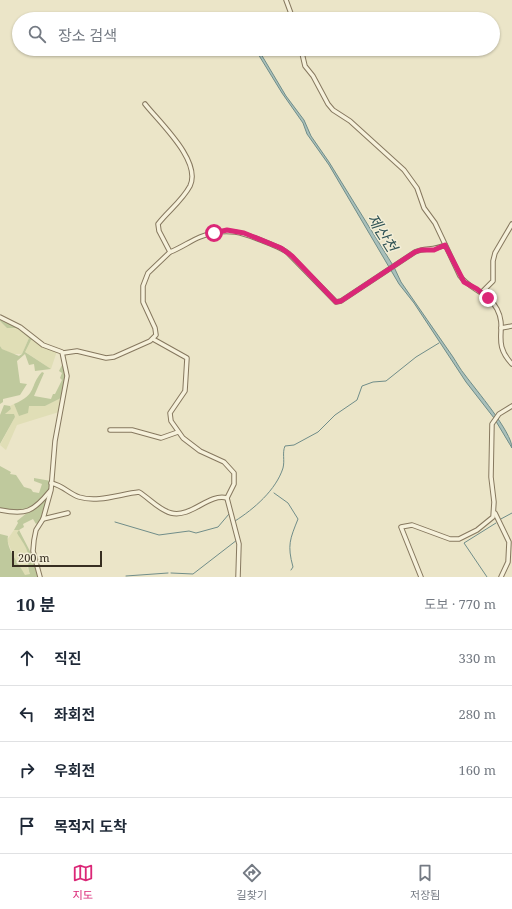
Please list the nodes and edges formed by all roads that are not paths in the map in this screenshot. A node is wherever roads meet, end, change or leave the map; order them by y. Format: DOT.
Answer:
graph roads {
  1 [pos="286,0"];
  2 [pos="290,12"];
  3 [pos="303,56"];
  4 [pos="145,104"];
  5 [pos="512,224"];
  6 [pos="445,245"];
  7 [pos="170,252"];
  8 [pos="482,292"];
  9 [pos="0,317"];
  10 [pos="512,326"];
  11 [pos="501,328"];
  12 [pos="153,339"];
  13 [pos="63,353"];
  14 [pos="512,364"];
  15 [pos="512,406"];
  16 [pos="110,430"];
  17 [pos="178,432"];
  18 [pos="51,484"];
  19 [pos="51,490"];
  20 [pos="227,498"];
  21 [pos="0,510"];
  22 [pos="494,512"];
  23 [pos="68,513"];
  24 [pos="43,519"];
  25 [pos="40,577"];
  26 [pos="238,577"];
  27 [pos="421,577"];
  28 [pos="501,577"];
  1 -- 2 [label="street"];
  3 -- 6 [label="street"];
  4 -- 7 [label="street"];
  5 -- 8 [label="street"];
  6 -- 7 [label="street"];
  6 -- 8 [label="street"];
  7 -- 12 [label="street"];
  8 -- 11 [label="street"];
  9 -- 13 [label="street"];
  10 -- 11 [label="street"];
  11 -- 14 [label="street"];
  12 -- 13 [label="street"];
  12 -- 17 [label="street"];
  13 -- 18 [label="street"];
  15 -- 22 [label="street"];
  16 -- 17 [label="street"];
  17 -- 20 [label="street"];
  18 -- 19 [label="street"];
  18 -- 20 [label="street"];
  19 -- 21 [label="street"];
  19 -- 24 [label="street"];
  20 -- 26 [label="street"];
  22 -- 27 [label="street"];
  22 -- 28 [label="street"];
  23 -- 24 [label="street"];
  24 -- 25 [label="street"];
}
